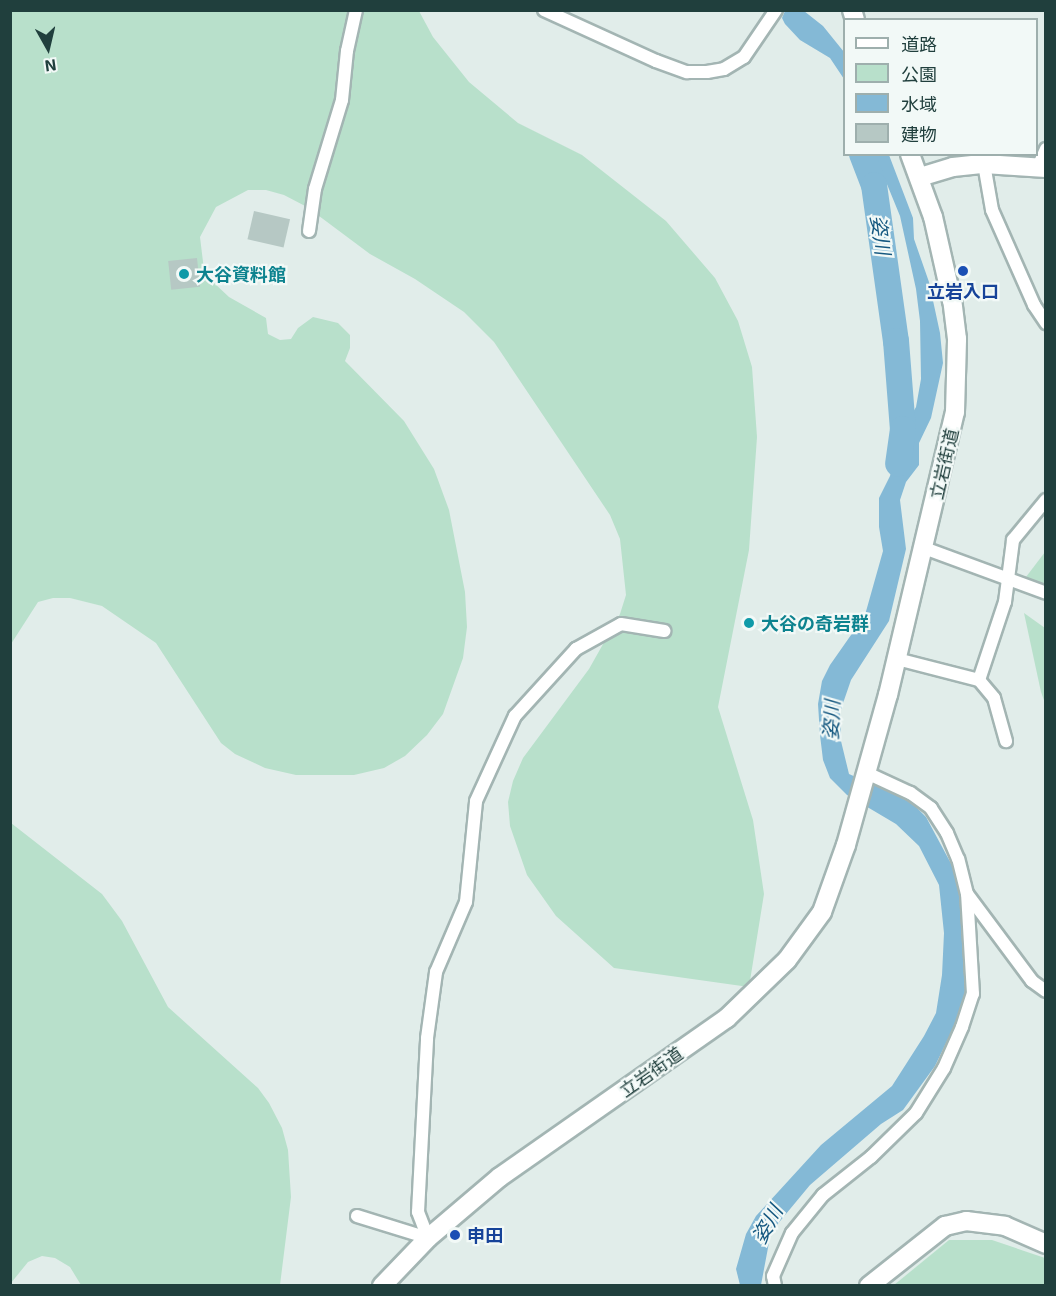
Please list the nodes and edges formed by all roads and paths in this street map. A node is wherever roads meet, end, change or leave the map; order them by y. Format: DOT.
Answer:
graph roads {
  1 [pos="356,10"];
  2 [pos="544,10"];
  3 [pos="776,10"];
  4 [pos="1046,149"];
  5 [pos="911,156"];
  6 [pos="984,164"];
  7 [pos="1042,167"];
  8 [pos="920,177"];
  9 [pos="309,231"];
  10 [pos="1046,323"];
  11 [pos="1046,500"];
  12 [pos="924,548"];
  13 [pos="1009,579"];
  14 [pos="1046,593"];
  15 [pos="664,631"];
  16 [pos="897,659"];
  17 [pos="979,680"];
  18 [pos="1006,741"];
  19 [pos="867,773"];
  20 [pos="967,894"];
  21 [pos="1046,991"];
  22 [pos="357,1216"];
  23 [pos="428,1238"];
  24 [pos="1046,1244"];
  25 [pos="382,1286"];
  26 [pos="775,1286"];
  27 [pos="869,1286"];
  1 -- 9 [label="street"];
  2 -- 3 [label="street"];
  4 -- 7 [label="street"];
  5 -- 8 [label="street, 立岩街道"];
  6 -- 7 [label="street"];
  6 -- 8 [label="street"];
  6 -- 10 [label="street"];
  8 -- 12 [label="street, 立岩街道"];
  11 -- 13 [label="street"];
  12 -- 13 [label="street"];
  12 -- 16 [label="street, 立岩街道"];
  13 -- 14 [label="street"];
  13 -- 17 [label="street"];
  15 -- 23 [label="street"];
  16 -- 17 [label="street"];
  16 -- 19 [label="street, 立岩街道"];
  17 -- 18 [label="street"];
  19 -- 20 [label="street"];
  19 -- 23 [label="street, 立岩街道"];
  20 -- 21 [label="street"];
  20 -- 26 [label="street"];
  22 -- 23 [label="street"];
  23 -- 25 [label="street, 立岩街道"];
  24 -- 27 [label="street"];
}
